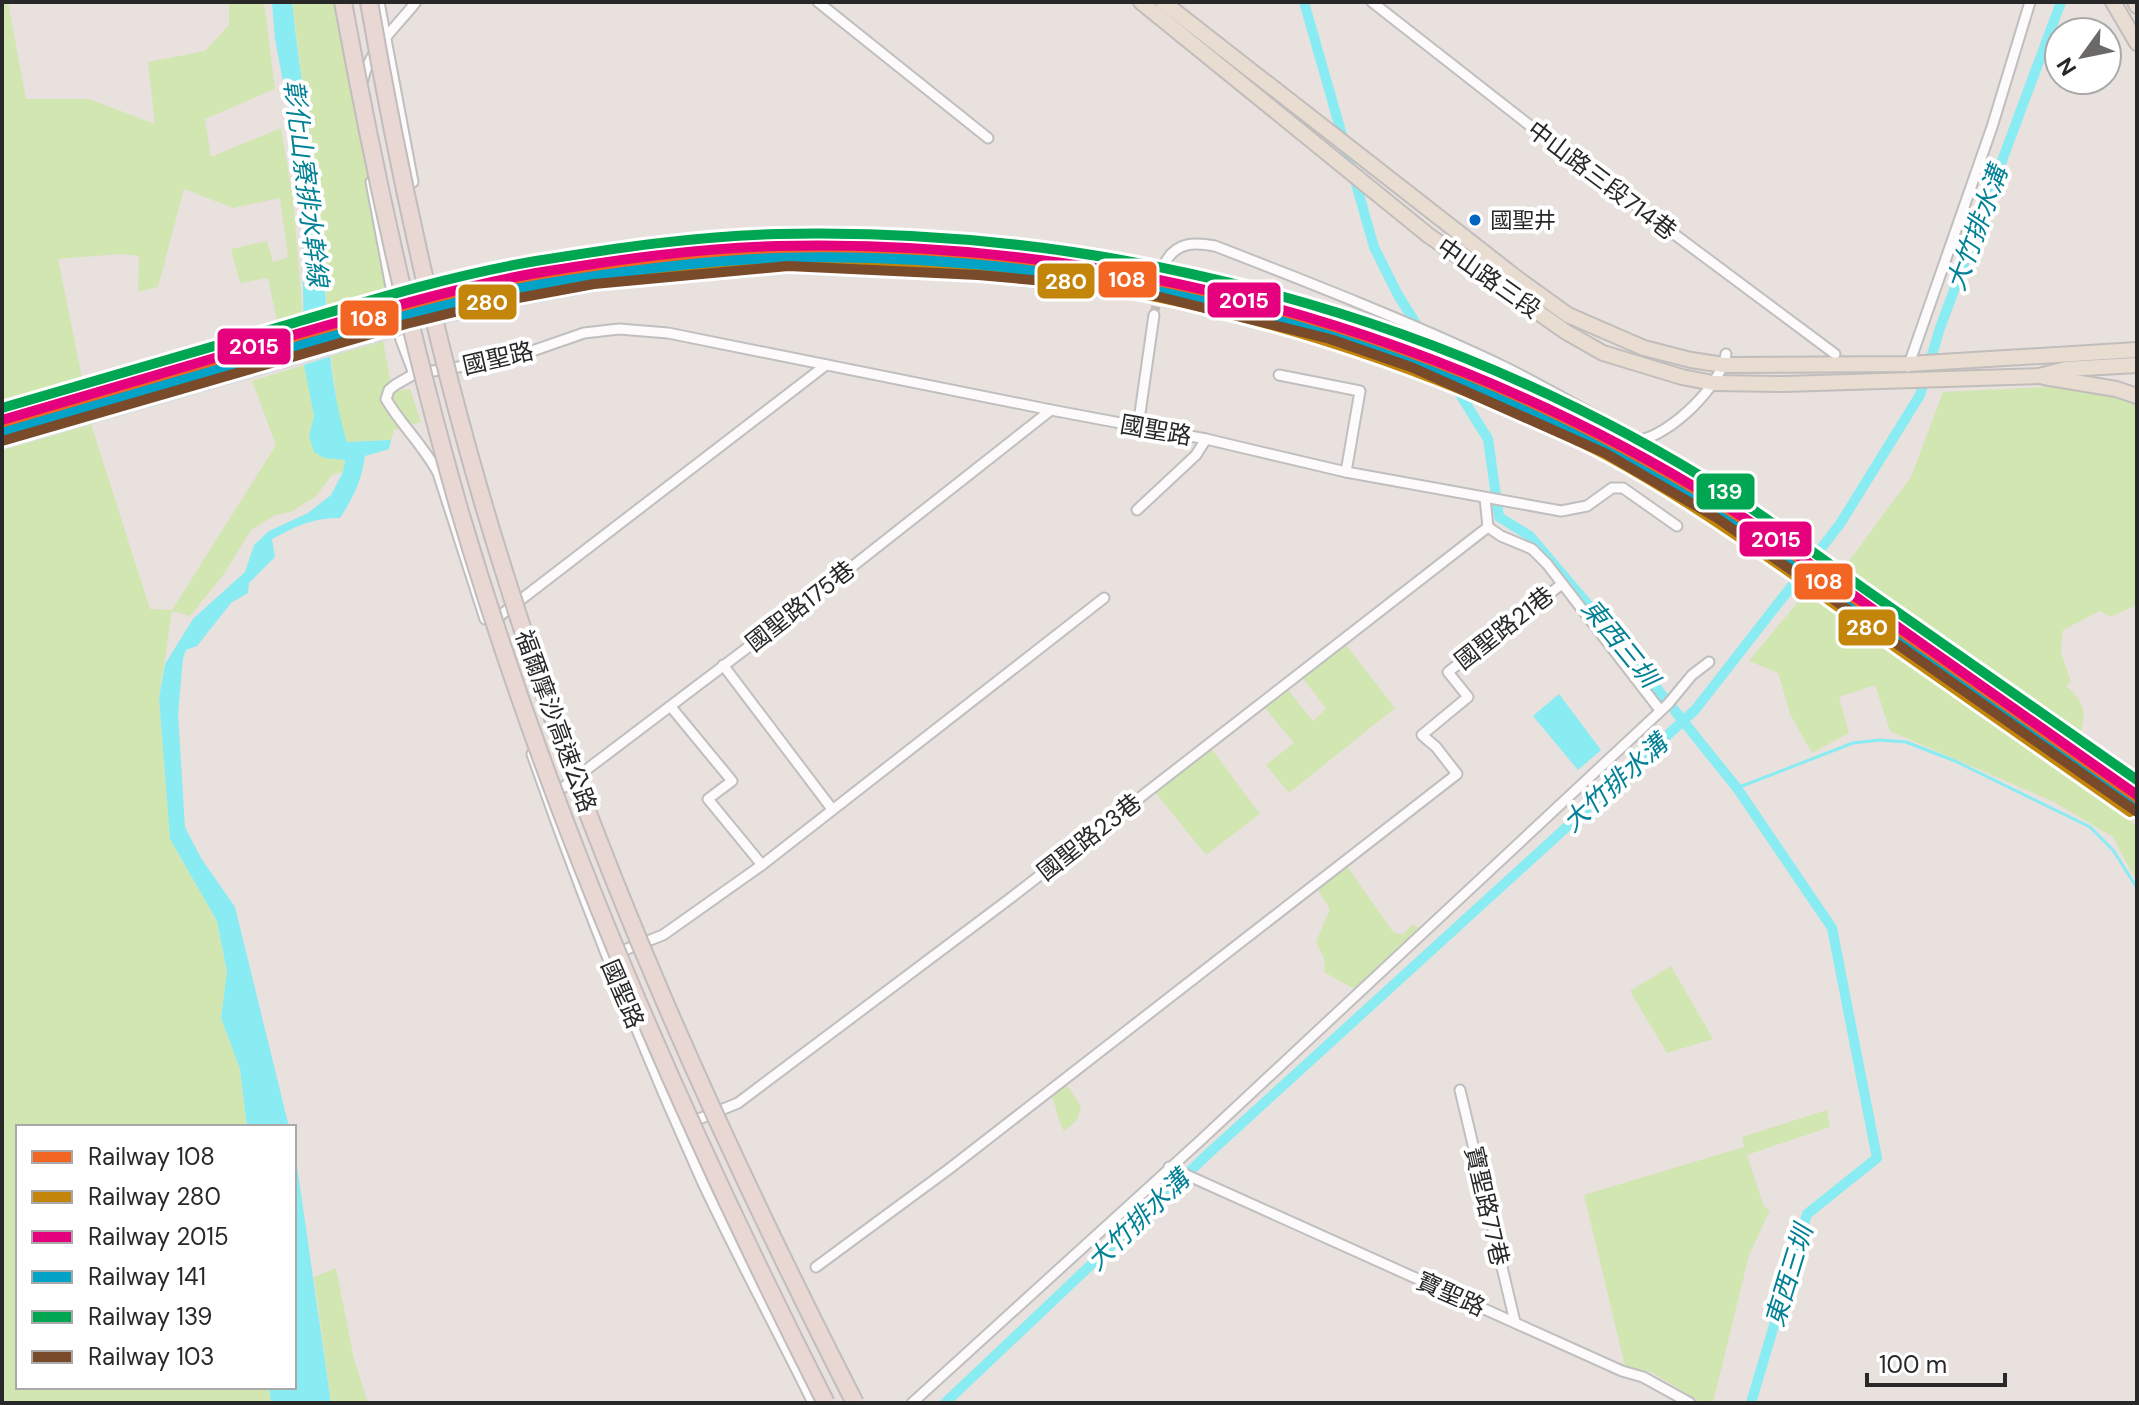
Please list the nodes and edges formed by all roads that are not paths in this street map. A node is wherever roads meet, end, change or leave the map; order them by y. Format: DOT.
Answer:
graph roads {
  1 [pos="343,2"];
  2 [pos="369,2"];
  3 [pos="379,2"];
  4 [pos="416,2"];
  5 [pos="818,2"];
  6 [pos="1141,2"];
  7 [pos="1163,2"];
  8 [pos="1372,2"];
  9 [pos="2030,2"];
  10 [pos="2113,2"];
  11 [pos="386,40"];
  12 [pos="2137,43"];
  13 [pos="1207,46"];
  14 [pos="988,138"];
  15 [pos="413,182"];
  16 [pos="1443,215"];
  17 [pos="1425,238"];
  18 [pos="1165,263"];
  19 [pos="1154,315"];
  20 [pos="2137,350"];
  21 [pos="1835,354"];
  22 [pos="1725,359"];
  23 [pos="826,365"];
  24 [pos="2137,365"];
  25 [pos="1909,370"];
  26 [pos="414,374"];
  27 [pos="1279,375"];
  28 [pos="2039,376"];
  29 [pos="1713,383"];
  30 [pos="2137,396"];
  31 [pos="1051,410"];
  32 [pos="1138,427"];
  33 [pos="1206,439"];
  34 [pos="1346,472"];
  35 [pos="1485,498"];
  36 [pos="1137,510"];
  37 [pos="1677,526"];
  38 [pos="1488,527"];
  39 [pos="1562,584"];
  40 [pos="1104,598"];
  41 [pos="487,625"];
  42 [pos="1709,662"];
  43 [pos="723,665"];
  44 [pos="671,707"];
  45 [pos="1660,710"];
  46 [pos="548,799"];
  47 [pos="832,809"];
  48 [pos="762,865"];
  49 [pos="608,957"];
  50 [pos="1460,1090"];
  51 [pos="679,1127"];
  52 [pos="1169,1167"];
  53 [pos="816,1267"];
  54 [pos="1515,1322"];
  55 [pos="813,1403"];
  56 [pos="826,1403"];
  57 [pos="855,1403"];
  58 [pos="912,1403"];
  59 [pos="1690,1403"];
  1 -- 56 [label="highway, 福爾摩沙高速公路, bridge"];
  2 -- 57 [label="highway, 福爾摩沙高速公路, bridge"];
  3 -- 11 [label="street"];
  4 -- 11 [label="street"];
  5 -- 14 [label="street"];
  6 -- 13 [label="main road, 中山路三段"];
  7 -- 13 [label="main road, 中山路三段"];
  8 -- 21 [label="street, 中山路三段714巷"];
  9 -- 25 [label="street"];
  10 -- 12 [label="main road"];
  11 -- 15 [label="street"];
  11 -- 26 [label="street"];
  13 -- 16 [label="main road, 中山路三段"];
  13 -- 17 [label="main road, 中山路三段"];
  16 -- 17 [label="main road"];
  16 -- 22 [label="main road, 中山路三段"];
  17 -- 29 [label="main road, 中山路三段"];
  18 -- 29 [label="street"];
  19 -- 32 [label="street"];
  20 -- 25 [label="main road"];
  22 -- 25 [label="main road, 中山路三段"];
  22 -- 29 [label="street"];
  23 -- 26 [label="street, 國聖路"];
  23 -- 31 [label="street, 國聖路"];
  23 -- 41 [label="street"];
  24 -- 28 [label="main road"];
  25 -- 28 [label="main road"];
  25 -- 29 [label="main road, 中山路三段"];
  26 -- 41 [label="street, 國聖路"];
  27 -- 34 [label="street"];
  28 -- 30 [label="main road"];
  31 -- 32 [label="street, 國聖路"];
  31 -- 43 [label="street, 國聖路175巷"];
  32 -- 33 [label="street, 國聖路"];
  33 -- 34 [label="street, 國聖路"];
  33 -- 36 [label="street"];
  34 -- 35 [label="street, 國聖路"];
  35 -- 37 [label="street, 國聖路"];
  35 -- 38 [label="street"];
  38 -- 39 [label="street"];
  38 -- 51 [label="street, 國聖路23巷"];
  39 -- 45 [label="street"];
  39 -- 53 [label="street, 國聖路21巷"];
  40 -- 47 [label="street"];
  41 -- 46 [label="street, 國聖路"];
  42 -- 45 [label="street"];
  43 -- 44 [label="street, 國聖路175巷"];
  43 -- 47 [label="street"];
  44 -- 46 [label="street, 國聖路175巷"];
  44 -- 48 [label="street"];
  45 -- 52 [label="street"];
  46 -- 49 [label="street, 國聖路"];
  47 -- 48 [label="street"];
  48 -- 49 [label="street"];
  49 -- 51 [label="street, 國聖路"];
  50 -- 54 [label="street, 寶聖路77巷"];
  51 -- 55 [label="street, 國聖路"];
  52 -- 54 [label="street, 寶聖路"];
  52 -- 58 [label="street"];
  54 -- 59 [label="street, 寶聖路"];
}
